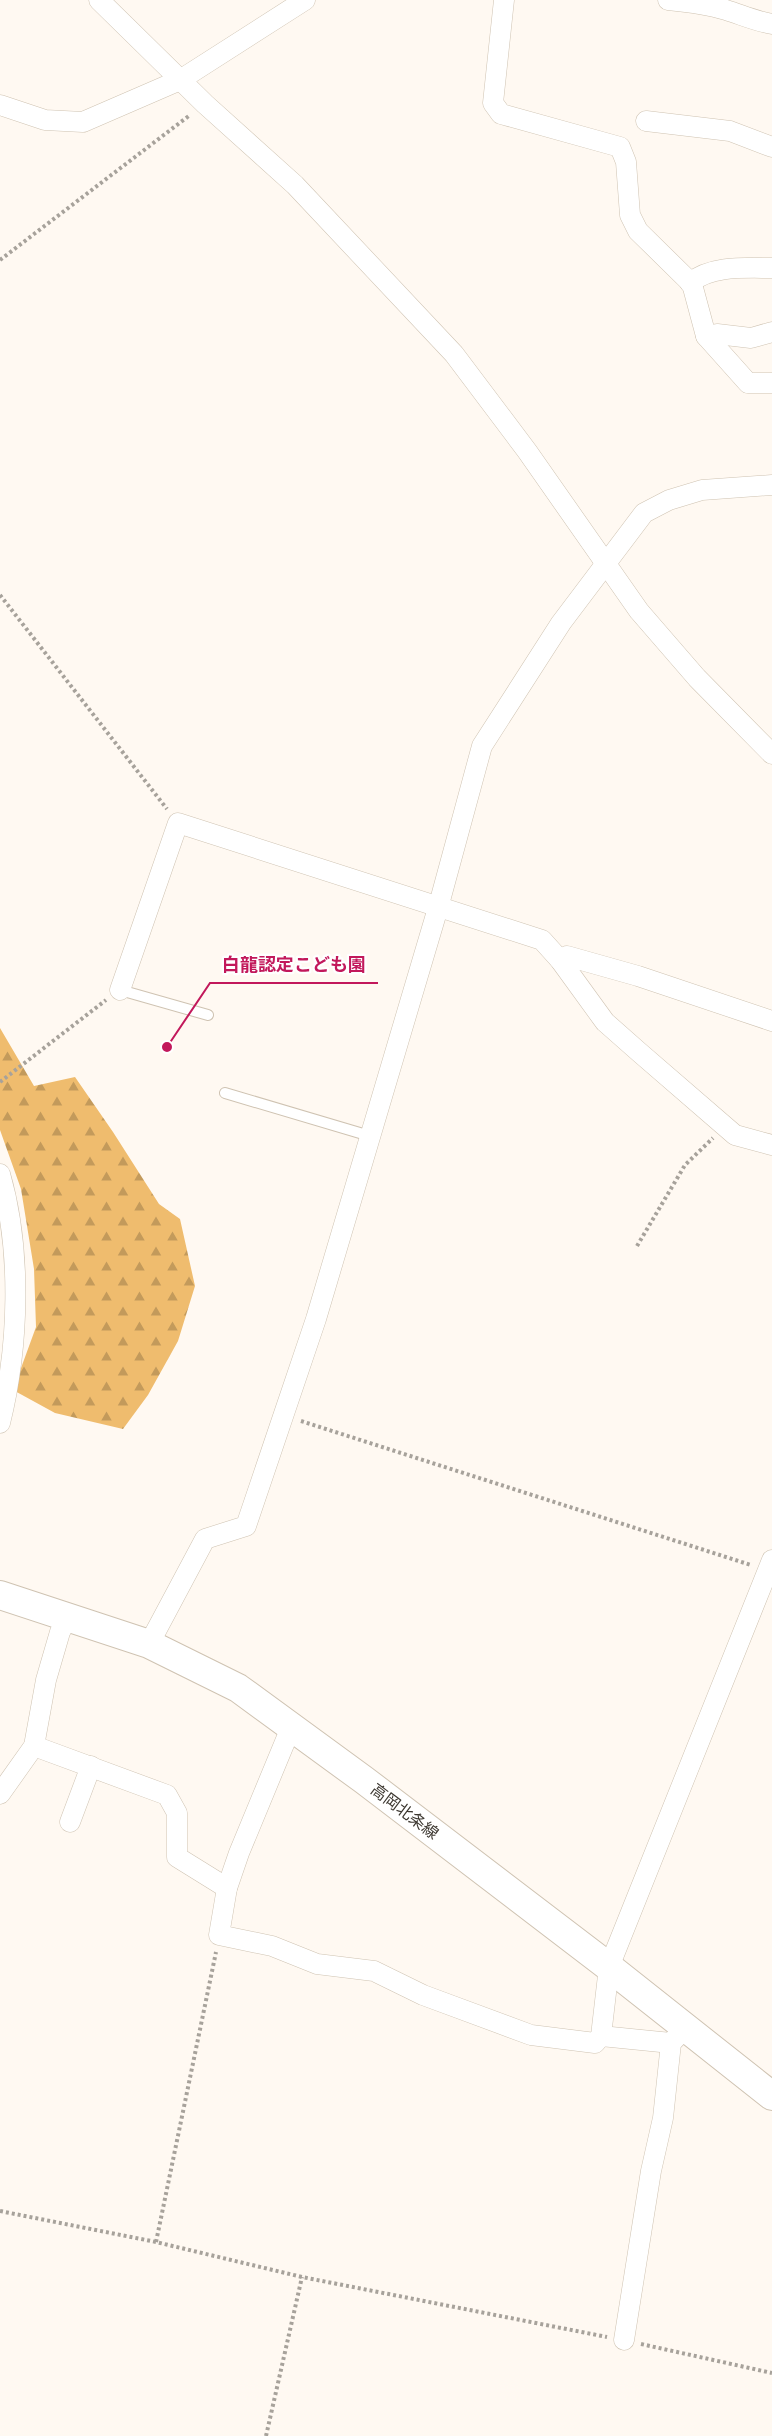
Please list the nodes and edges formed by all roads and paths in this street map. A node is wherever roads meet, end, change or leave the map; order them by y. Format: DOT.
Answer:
graph roads {
  1 [pos="99,0"];
  2 [pos="305,0"];
  3 [pos="504,0"];
  4 [pos="668,0"];
  5 [pos="772,24"];
  6 [pos="180,80"];
  7 [pos="206,104"];
  8 [pos="0,105"];
  9 [pos="646,121"];
  10 [pos="772,147"];
  11 [pos="0,260"];
  12 [pos="772,268"];
  13 [pos="690,283"];
  14 [pos="772,332"];
  15 [pos="706,336"];
  16 [pos="772,383"];
  17 [pos="772,485"];
  18 [pos="606,566"];
  19 [pos="0,595"];
  20 [pos="772,754"];
  21 [pos="178,824"];
  22 [pos="438,908"];
  23 [pos="560,960"];
  24 [pos="120,990"];
  25 [pos="208,1016"];
  26 [pos="772,1021"];
  27 [pos="0,1082"];
  28 [pos="225,1093"];
  29 [pos="724,1126"];
  30 [pos="370,1136"];
  31 [pos="772,1145"];
  32 [pos="0,1174"];
  33 [pos="637,1246"];
  34 [pos="283,1416"];
  35 [pos="0,1423"];
  36 [pos="770,1565"];
  37 [pos="0,1595"];
  38 [pos="68,1616"];
  39 [pos="149,1644"];
  40 [pos="292,1725"];
  41 [pos="34,1746"];
  42 [pos="91,1766"];
  43 [pos="0,1794"];
  44 [pos="70,1822"];
  45 [pos="227,1888"];
  46 [pos="219,1935"];
  47 [pos="609,1967"];
  48 [pos="679,2035"];
  49 [pos="601,2036"];
  50 [pos="772,2096"];
  51 [pos="0,2211"];
  52 [pos="156,2242"];
  53 [pos="302,2277"];
  54 [pos="624,2340"];
  55 [pos="772,2373"];
  56 [pos="266,2436"];
  1 -- 6 [label="street"];
  2 -- 6 [label="street"];
  3 -- 13 [label="street"];
  4 -- 5 [label="street"];
  6 -- 7 [label="street"];
  6 -- 8 [label="street"];
  7 -- 11 [label="path"];
  7 -- 18 [label="street"];
  9 -- 10 [label="street"];
  12 -- 13 [label="street"];
  13 -- 15 [label="street"];
  14 -- 15 [label="street"];
  15 -- 16 [label="street"];
  17 -- 18 [label="street"];
  18 -- 20 [label="street"];
  18 -- 22 [label="street"];
  19 -- 21 [label="path"];
  21 -- 22 [label="street"];
  21 -- 24 [label="street"];
  22 -- 23 [label="street"];
  22 -- 30 [label="street"];
  23 -- 26 [label="street"];
  23 -- 29 [label="street"];
  24 -- 25 [label="lane"];
  24 -- 27 [label="path"];
  28 -- 30 [label="lane"];
  29 -- 31 [label="street"];
  29 -- 33 [label="path"];
  30 -- 34 [label="street"];
  32 -- 35 [label="street"];
  34 -- 36 [label="path"];
  34 -- 39 [label="street"];
  36 -- 47 [label="street"];
  37 -- 38 [label="main road, 高岡北条線"];
  38 -- 39 [label="main road, 高岡北条線"];
  38 -- 41 [label="street"];
  39 -- 40 [label="main road, 高岡北条線"];
  40 -- 45 [label="street"];
  40 -- 47 [label="main road, 高岡北条線"];
  41 -- 42 [label="street"];
  41 -- 43 [label="street"];
  42 -- 44 [label="street"];
  42 -- 45 [label="street"];
  45 -- 46 [label="street"];
  46 -- 49 [label="street"];
  46 -- 52 [label="path"];
  47 -- 48 [label="main road, 高岡北条線"];
  47 -- 49 [label="street"];
  48 -- 49 [label="street"];
  48 -- 50 [label="main road, 高岡北条線"];
  48 -- 54 [label="street"];
  51 -- 52 [label="path"];
  52 -- 53 [label="path"];
  53 -- 54 [label="path"];
  53 -- 56 [label="path"];
  54 -- 55 [label="path"];
}
